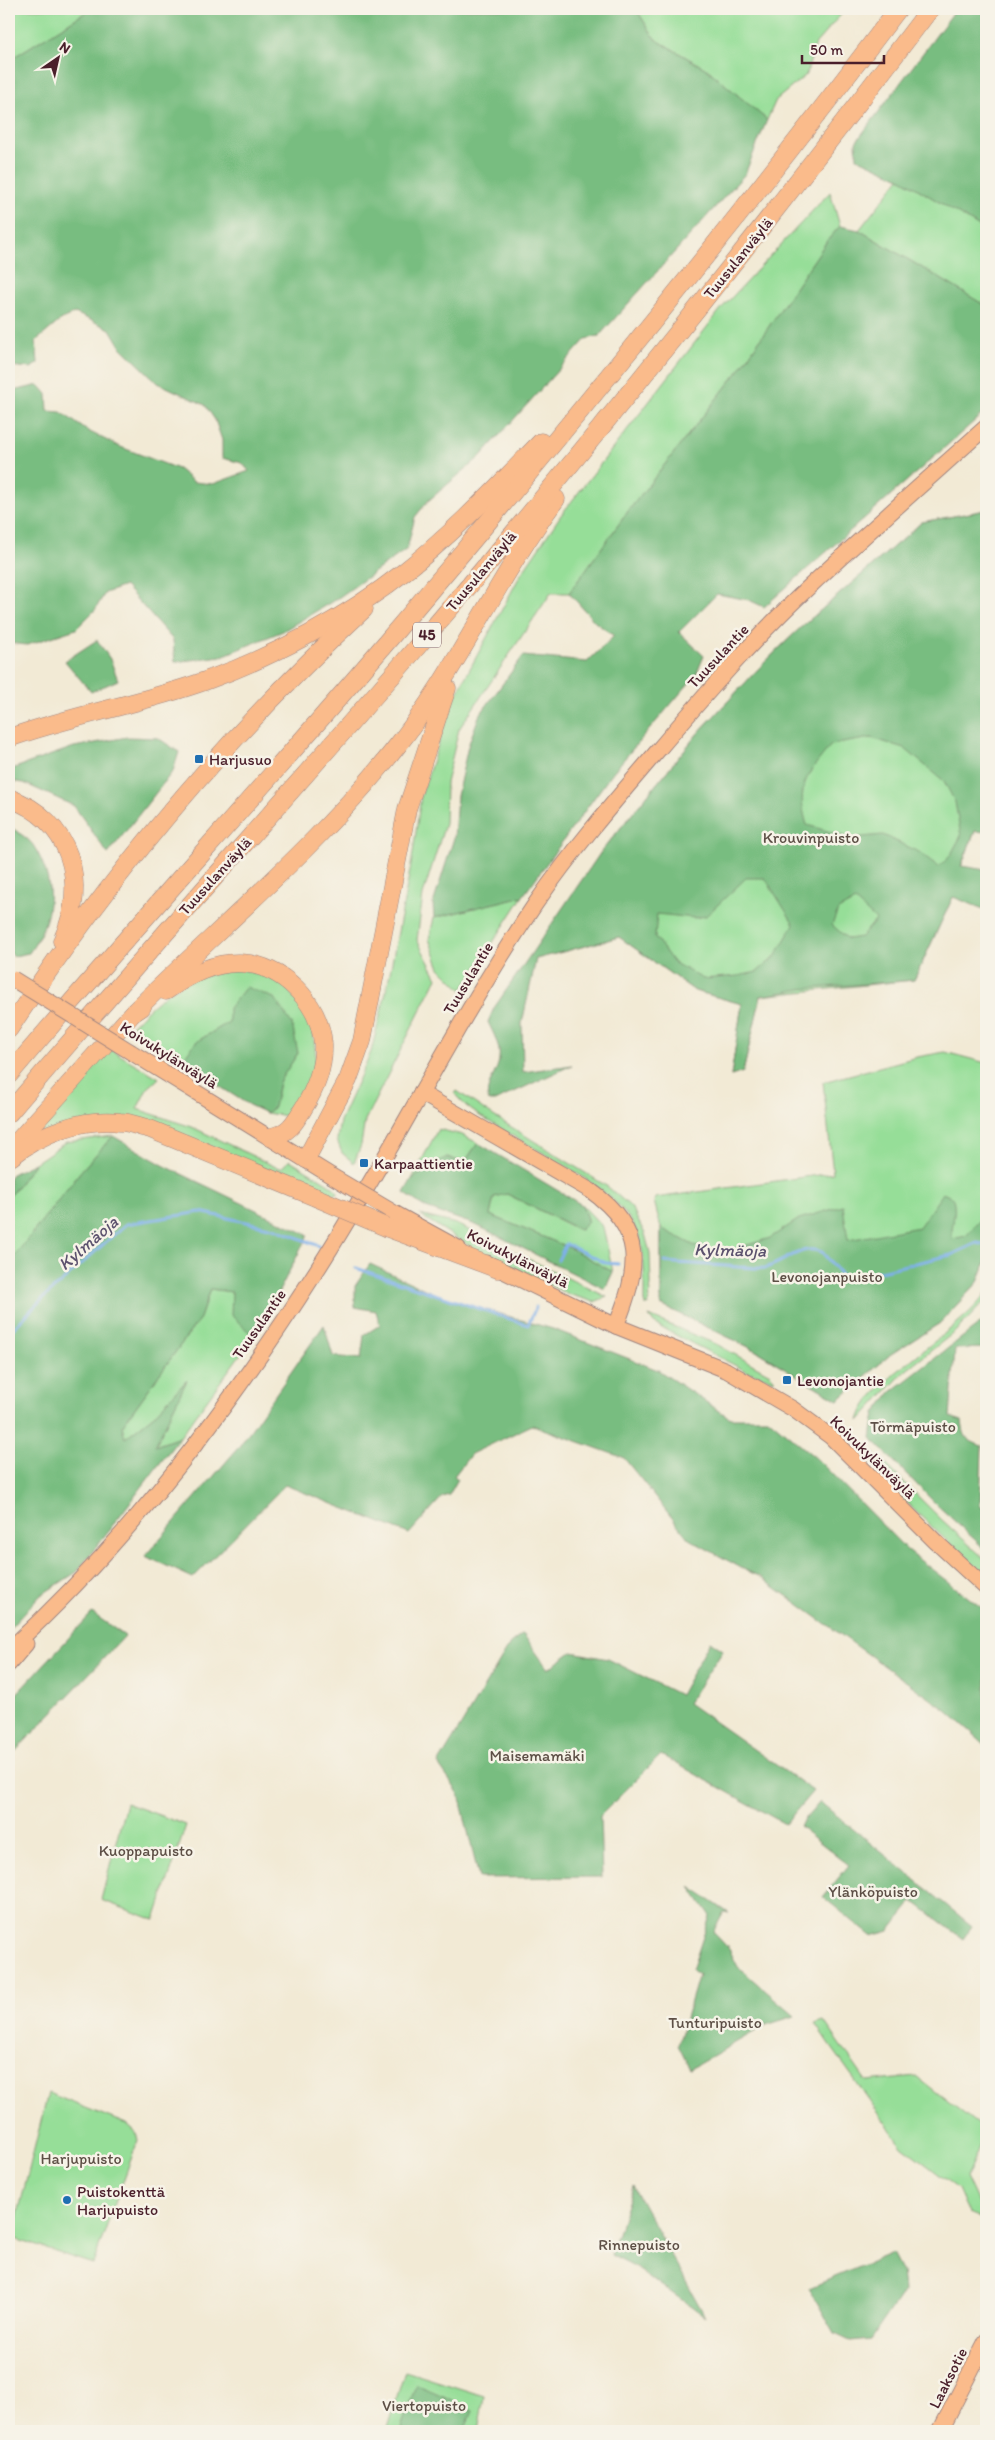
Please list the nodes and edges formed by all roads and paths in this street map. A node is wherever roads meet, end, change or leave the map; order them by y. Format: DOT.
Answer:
graph roads {
  1 [pos="898,9"];
  2 [pos="930,9"];
  3 [pos="609,375"];
  4 [pos="625,398"];
  5 [pos="986,427"];
  6 [pos="403,573"];
  7 [pos="459,658"];
  8 [pos="9,738"];
  9 [pos="9,798"];
  10 [pos="50,967"];
  11 [pos="10,977"];
  12 [pos="133,1013"];
  13 [pos="9,1029"];
  14 [pos="9,1074"];
  15 [pos="421,1093"];
  16 [pos="9,1113"];
  17 [pos="270,1137"];
  18 [pos="9,1151"];
  19 [pos="9,1159"];
  20 [pos="306,1159"];
  21 [pos="392,1221"];
  22 [pos="498,1269"];
  23 [pos="616,1326"];
  24 [pos="986,1588"];
  25 [pos="55,1608"];
  26 [pos="9,1650"];
  27 [pos="9,1664"];
  28 [pos="986,2341"];
  29 [pos="940,2431"];
  1 -- 3 [label="highway, Tuusulanväylä / 45"];
  2 -- 4 [label="highway, Tuusulanväylä / 45"];
  3 -- 6 [label="highway"];
  3 -- 14 [label="highway, Tuusulanväylä / 45"];
  4 -- 7 [label="highway"];
  4 -- 16 [label="highway, Tuusulanväylä / 45"];
  5 -- 15 [label="main road, Tuusulantie"];
  6 -- 8 [label="highway"];
  6 -- 10 [label="highway"];
  7 -- 12 [label="highway"];
  7 -- 20 [label="highway"];
  9 -- 10 [label="highway"];
  10 -- 13 [label="highway"];
  11 -- 17 [label="main road, Koivukylänväylä, bridge"];
  12 -- 17 [label="highway"];
  12 -- 18 [label="highway"];
  15 -- 23 [label="main road"];
  15 -- 25 [label="main road, Tuusulantie"];
  17 -- 20 [label="main road, Koivukylänväylä"];
  19 -- 21 [label="highway, bridge"];
  20 -- 21 [label="main road, Koivukylänväylä, bridge"];
  21 -- 22 [label="highway"];
  22 -- 23 [label="main road, Koivukylänväylä"];
  23 -- 24 [label="main road, Koivukylänväylä"];
  25 -- 26 [label="main road, Tuusulantie"];
  25 -- 27 [label="main road, Tuusulantie"];
  28 -- 29 [label="main road, Laaksotie"];
}
